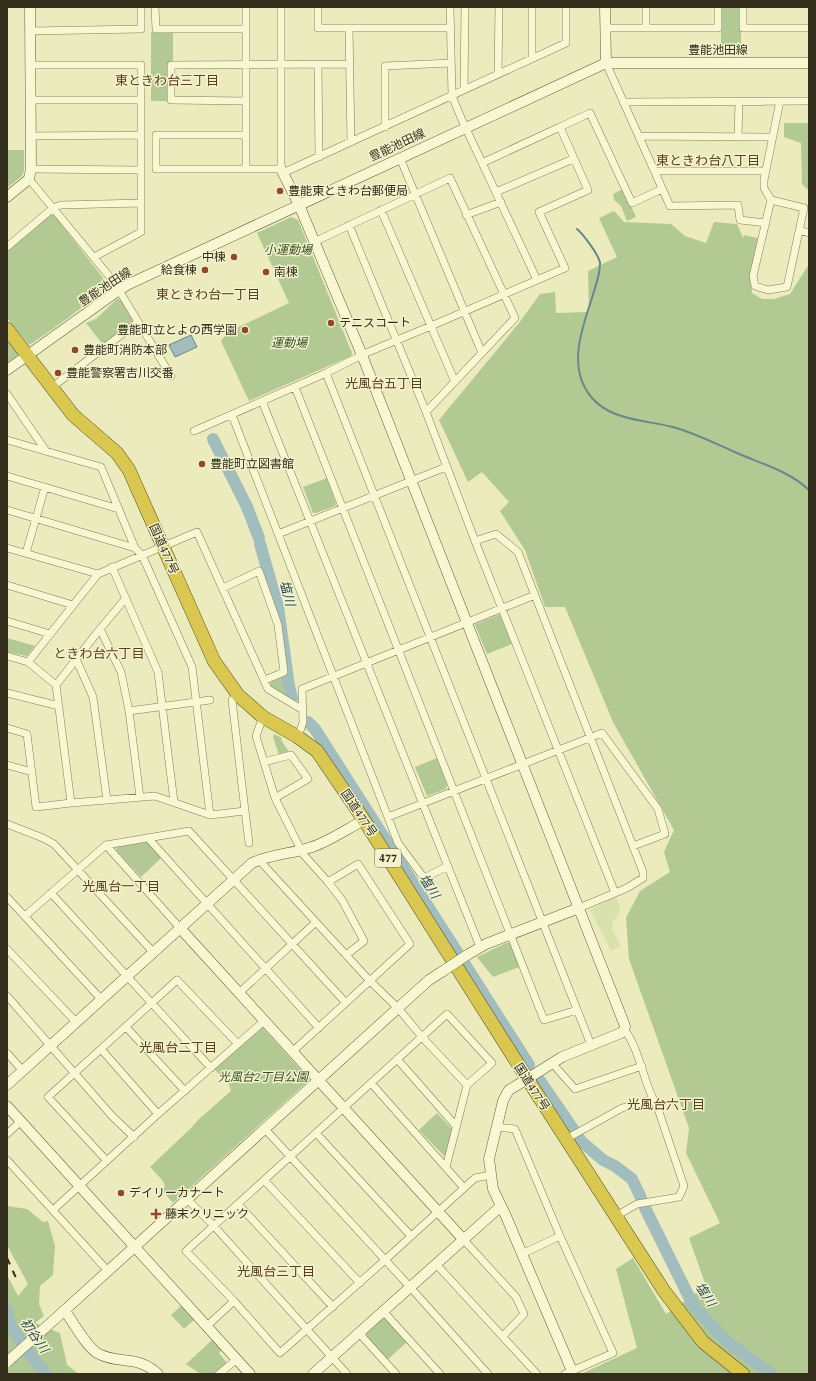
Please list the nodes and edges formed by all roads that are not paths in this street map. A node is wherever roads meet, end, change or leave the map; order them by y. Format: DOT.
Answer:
graph roads {
  1 [pos="30,7"];
  2 [pos="141,7"];
  3 [pos="155,7"];
  4 [pos="246,7"];
  5 [pos="281,7"];
  6 [pos="318,7"];
  7 [pos="450,7"];
  8 [pos="465,7"];
  9 [pos="499,7"];
  10 [pos="532,7"];
  11 [pos="566,7"];
  12 [pos="605,7"];
  13 [pos="646,7"];
  14 [pos="718,7"];
  15 [pos="742,7"];
  16 [pos="349,28"];
  17 [pos="451,28"];
  18 [pos="605,28"];
  19 [pos="646,28"];
  20 [pos="809,28"];
  21 [pos="246,29"];
  22 [pos="30,30"];
  23 [pos="532,58"];
  24 [pos="451,63"];
  25 [pos="606,63"];
  26 [pos="809,63"];
  27 [pos="281,64"];
  28 [pos="318,64"];
  29 [pos="350,64"];
  30 [pos="30,65"];
  31 [pos="246,65"];
  32 [pos="498,74"];
  33 [pos="464,90"];
  34 [pos="452,96"];
  35 [pos="30,100"];
  36 [pos="141,100"];
  37 [pos="246,101"];
  38 [pos="780,101"];
  39 [pos="809,101"];
  40 [pos="623,102"];
  41 [pos="738,102"];
  42 [pos="385,127"];
  43 [pos="560,127"];
  44 [pos="466,128"];
  45 [pos="141,135"];
  46 [pos="246,135"];
  47 [pos="31,136"];
  48 [pos="640,136"];
  49 [pos="738,136"];
  50 [pos="773,137"];
  51 [pos="351,142"];
  52 [pos="319,157"];
  53 [pos="400,158"];
  54 [pos="573,159"];
  55 [pos="482,163"];
  56 [pos="246,169"];
  57 [pos="141,170"];
  58 [pos="282,171"];
  59 [pos="655,171"];
  60 [pos="766,171"];
  61 [pos="30,174"];
  62 [pos="662,189"];
  63 [pos="496,192"];
  64 [pos="415,195"];
  65 [pos="7,197"];
  66 [pos="771,200"];
  67 [pos="501,202"];
  68 [pos="141,203"];
  69 [pos="299,205"];
  70 [pos="53,208"];
  71 [pos="381,210"];
  72 [pos="466,215"];
  73 [pos="766,223"];
  74 [pos="349,225"];
  75 [pos="799,230"];
  76 [pos="809,233"];
  77 [pos="314,242"];
  78 [pos="7,247"];
  79 [pos="94,257"];
  80 [pos="537,280"];
  81 [pos="119,290"];
  82 [pos="505,294"];
  83 [pos="465,312"];
  84 [pos="138,322"];
  85 [pos="431,326"];
  86 [pos="7,329"];
  87 [pos="397,340"];
  88 [pos="482,353"];
  89 [pos="362,355"];
  90 [pos="27,356"];
  91 [pos="7,370"];
  92 [pos="326,373"];
  93 [pos="171,376"];
  94 [pos="455,382"];
  95 [pos="295,387"];
  96 [pos="51,388"];
  97 [pos="7,394"];
  98 [pos="262,401"];
  99 [pos="426,412"];
  100 [pos="232,415"];
  101 [pos="194,431"];
  102 [pos="7,440"];
  103 [pos="46,451"];
  104 [pos="446,467"];
  105 [pos="7,476"];
  106 [pos="410,481"];
  107 [pos="45,487"];
  108 [pos="374,495"];
  109 [pos="343,508"];
  110 [pos="119,509"];
  111 [pos="7,510"];
  112 [pos="36,519"];
  113 [pos="310,521"];
  114 [pos="278,534"];
  115 [pos="475,542"];
  116 [pos="163,546"];
  117 [pos="7,548"];
  118 [pos="135,548"];
  119 [pos="26,553"];
  120 [pos="142,555"];
  121 [pos="112,567"];
  122 [pos="98,574"];
  123 [pos="7,586"];
  124 [pos="223,588"];
  125 [pos="535,595"];
  126 [pos="126,598"];
  127 [pos="73,605"];
  128 [pos="502,609"];
  129 [pos="7,621"];
  130 [pos="467,623"];
  131 [pos="100,629"];
  132 [pos="50,634"];
  133 [pos="430,638"];
  134 [pos="399,650"];
  135 [pos="7,656"];
  136 [pos="76,659"];
  137 [pos="28,662"];
  138 [pos="366,663"];
  139 [pos="333,677"];
  140 [pos="265,680"];
  141 [pos="56,685"];
  142 [pos="7,692"];
  143 [pos="238,695"];
  144 [pos="210,700"];
  145 [pos="197,702"];
  146 [pos="59,706"];
  147 [pos="162,706"];
  148 [pos="303,710"];
  149 [pos="129,711"];
  150 [pos="263,717"];
  151 [pos="7,728"];
  152 [pos="298,737"];
  153 [pos="591,738"];
  154 [pos="558,750"];
  155 [pos="264,762"];
  156 [pos="522,764"];
  157 [pos="7,765"];
  158 [pos="32,772"];
  159 [pos="486,778"];
  160 [pos="454,791"];
  161 [pos="140,797"];
  162 [pos="275,798"];
  163 [pos="106,800"];
  164 [pos="174,802"];
  165 [pos="71,803"];
  166 [pos="422,803"];
  167 [pos="246,811"];
  168 [pos="210,815"];
  169 [pos="388,817"];
  170 [pos="364,820"];
  171 [pos="7,824"];
  172 [pos="148,838"];
  173 [pos="249,843"];
  174 [pos="106,845"];
  175 [pos="633,846"];
  176 [pos="301,850"];
  177 [pos="259,860"];
  178 [pos="448,866"];
  179 [pos="78,870"];
  180 [pos="233,879"];
  181 [pos="328,882"];
  182 [pos="51,893"];
  183 [pos="615,893"];
  184 [pos="7,897"];
  185 [pos="206,903"];
  186 [pos="578,908"];
  187 [pos="24,916"];
  188 [pos="316,922"];
  189 [pos="542,922"];
  190 [pos="180,928"];
  191 [pos="511,934"];
  192 [pos="292,944"];
  193 [pos="480,947"];
  194 [pos="7,949"];
  195 [pos="153,952"];
  196 [pos="346,955"];
  197 [pos="265,968"];
  198 [pos="127,976"];
  199 [pos="370,981"];
  200 [pos="239,993"];
  201 [pos="7,996"];
  202 [pos="101,999"];
  203 [pos="152,1003"];
  204 [pos="346,1003"];
  205 [pos="398,1008"];
  206 [pos="577,1010"];
  207 [pos="264,1021"];
  208 [pos="76,1022"];
  209 [pos="126,1026"];
  210 [pos="319,1028"];
  211 [pos="624,1029"];
  212 [pos="422,1037"];
  213 [pos="238,1044"];
  214 [pos="590,1045"];
  215 [pos="50,1046"];
  216 [pos="101,1049"];
  217 [pos="292,1052"];
  218 [pos="7,1053"];
  219 [pos="397,1059"];
  220 [pos="552,1063"];
  221 [pos="642,1066"];
  222 [pos="211,1068"];
  223 [pos="23,1071"];
  224 [pos="74,1073"];
  225 [pos="527,1078"];
  226 [pos="318,1080"];
  227 [pos="371,1083"];
  228 [pos="7,1085"];
  229 [pos="467,1085"];
  230 [pos="185,1091"];
  231 [pos="653,1099"];
  232 [pos="7,1106"];
  233 [pos="344,1108"];
  234 [pos="158,1114"];
  235 [pos="21,1121"];
  236 [pos="456,1126"];
  237 [pos="497,1126"];
  238 [pos="265,1128"];
  239 [pos="316,1133"];
  240 [pos="7,1134"];
  241 [pos="134,1137"];
  242 [pos="566,1139"];
  243 [pos="290,1156"];
  244 [pos="7,1160"];
  245 [pos="107,1161"];
  246 [pos="446,1167"];
  247 [pos="491,1175"];
  248 [pos="264,1180"];
  249 [pos="80,1186"];
  250 [pos="464,1188"];
  251 [pos="187,1199"];
  252 [pos="238,1204"];
  253 [pos="501,1206"];
  254 [pos="53,1210"];
  255 [pos="438,1211"];
  256 [pos="616,1216"];
  257 [pos="214,1226"];
  258 [pos="411,1236"];
  259 [pos="560,1236"];
  260 [pos="463,1239"];
  261 [pos="134,1247"];
  262 [pos="522,1254"];
  263 [pos="385,1260"];
  264 [pos="436,1264"];
  265 [pos="108,1271"];
  266 [pos="360,1283"];
  267 [pos="410,1287"];
  268 [pos="234,1301"];
  269 [pos="333,1307"];
  270 [pos="65,1311"];
  271 [pos="383,1311"];
  272 [pos="207,1326"];
  273 [pos="308,1330"];
  274 [pos="359,1333"];
  275 [pos="503,1336"];
  276 [pos="332,1357"];
  277 [pos="237,1359"];
  278 [pos="7,1362"];
  279 [pos="568,1372"];
  280 [pos="158,1374"];
  281 [pos="219,1374"];
  282 [pos="250,1374"];
  283 [pos="313,1374"];
  284 [pos="347,1374"];
  285 [pos="396,1374"];
  286 [pos="440,1374"];
  287 [pos="488,1374"];
  288 [pos="537,1374"];
  289 [pos="743,1374"];
  1 -- 22 [label="street"];
  2 -- 22 [label="street"];
  3 -- 21 [label="street"];
  4 -- 21 [label="street"];
  5 -- 27 [label="street"];
  6 -- 16 [label="street"];
  7 -- 17 [label="street"];
  8 -- 33 [label="street"];
  9 -- 32 [label="street"];
  10 -- 23 [label="street"];
  11 -- 23 [label="street"];
  12 -- 18 [label="street"];
  13 -- 19 [label="street"];
  14 -- 19 [label="street"];
  15 -- 20 [label="street"];
  16 -- 17 [label="street"];
  16 -- 29 [label="street"];
  17 -- 24 [label="street"];
  18 -- 19 [label="street"];
  18 -- 25 [label="street"];
  21 -- 31 [label="street"];
  22 -- 30 [label="street"];
  23 -- 32 [label="street"];
  24 -- 34 [label="street"];
  24 -- 42 [label="street"];
  25 -- 26 [label="street, 豊能池田線"];
  25 -- 40 [label="street"];
  25 -- 44 [label="street, 豊能池田線"];
  27 -- 28 [label="street"];
  27 -- 31 [label="street"];
  27 -- 58 [label="street"];
  28 -- 29 [label="street"];
  28 -- 52 [label="street"];
  29 -- 51 [label="street"];
  30 -- 35 [label="street"];
  30 -- 36 [label="street"];
  31 -- 37 [label="street"];
  31 -- 37 [label="street"];
  32 -- 33 [label="street"];
  33 -- 34 [label="street"];
  34 -- 42 [label="street"];
  34 -- 44 [label="street"];
  35 -- 36 [label="street"];
  35 -- 47 [label="street"];
  36 -- 45 [label="street"];
  37 -- 46 [label="street"];
  38 -- 39 [label="street"];
  38 -- 41 [label="street"];
  38 -- 50 [label="street"];
  40 -- 41 [label="street"];
  40 -- 48 [label="street"];
  41 -- 49 [label="street"];
  42 -- 51 [label="street"];
  43 -- 54 [label="street"];
  43 -- 55 [label="street"];
  43 -- 62 [label="street"];
  44 -- 53 [label="street, 豊能池田線"];
  44 -- 55 [label="street"];
  45 -- 47 [label="street"];
  45 -- 57 [label="street"];
  46 -- 56 [label="street"];
  46 -- 56 [label="street"];
  47 -- 61 [label="street"];
  48 -- 49 [label="street"];
  48 -- 59 [label="street"];
  49 -- 50 [label="street"];
  50 -- 60 [label="street"];
  51 -- 52 [label="street"];
  52 -- 58 [label="street"];
  53 -- 64 [label="street"];
  53 -- 69 [label="street, 豊能池田線"];
  54 -- 63 [label="street"];
  54 -- 80 [label="street"];
  55 -- 63 [label="street"];
  56 -- 58 [label="street"];
  57 -- 61 [label="street"];
  57 -- 68 [label="street"];
  58 -- 69 [label="street"];
  59 -- 60 [label="street"];
  59 -- 62 [label="street"];
  60 -- 66 [label="street"];
  61 -- 65 [label="street"];
  61 -- 70 [label="street"];
  62 -- 73 [label="street"];
  63 -- 67 [label="street"];
  64 -- 71 [label="street"];
  64 -- 72 [label="street"];
  64 -- 83 [label="street"];
  66 -- 73 [label="street"];
  66 -- 75 [label="street"];
  67 -- 72 [label="street"];
  67 -- 80 [label="street"];
  68 -- 70 [label="street"];
  68 -- 79 [label="street"];
  69 -- 77 [label="street"];
  69 -- 81 [label="street, 豊能池田線"];
  70 -- 78 [label="street"];
  70 -- 79 [label="street"];
  71 -- 74 [label="street"];
  71 -- 85 [label="street"];
  72 -- 82 [label="street"];
  73 -- 75 [label="street"];
  74 -- 77 [label="street"];
  74 -- 87 [label="street"];
  75 -- 76 [label="street"];
  77 -- 89 [label="street"];
  79 -- 81 [label="street"];
  80 -- 82 [label="street"];
  81 -- 84 [label="street"];
  81 -- 90 [label="street, 豊能池田線"];
  82 -- 83 [label="street"];
  82 -- 88 [label="street"];
  83 -- 85 [label="street"];
  83 -- 88 [label="street"];
  84 -- 93 [label="street"];
  84 -- 96 [label="street"];
  85 -- 87 [label="street"];
  85 -- 94 [label="street"];
  86 -- 90 [label="highway, 国道477号 / 477"];
  87 -- 89 [label="street"];
  87 -- 99 [label="street"];
  88 -- 94 [label="street"];
  89 -- 92 [label="street"];
  89 -- 106 [label="street"];
  90 -- 91 [label="street, 豊能池田線"];
  90 -- 96 [label="highway, 国道477号 / 477"];
  92 -- 95 [label="street"];
  92 -- 108 [label="street"];
  94 -- 99 [label="street"];
  95 -- 98 [label="street"];
  95 -- 109 [label="street"];
  96 -- 116 [label="highway, 国道477号 / 477"];
  97 -- 103 [label="street"];
  98 -- 100 [label="street"];
  98 -- 113 [label="street"];
  99 -- 104 [label="street"];
  100 -- 101 [label="street"];
  100 -- 114 [label="street"];
  102 -- 103 [label="street"];
  103 -- 110 [label="street"];
  104 -- 106 [label="street"];
  104 -- 115 [label="street"];
  105 -- 107 [label="street"];
  106 -- 108 [label="street"];
  106 -- 130 [label="street"];
  107 -- 110 [label="street"];
  107 -- 112 [label="street"];
  108 -- 109 [label="street"];
  108 -- 133 [label="street"];
  109 -- 113 [label="street"];
  109 -- 134 [label="street"];
  110 -- 118 [label="street"];
  111 -- 112 [label="street"];
  112 -- 118 [label="street"];
  112 -- 119 [label="street"];
  113 -- 114 [label="street"];
  113 -- 138 [label="street"];
  114 -- 139 [label="street"];
  115 -- 125 [label="street"];
  115 -- 128 [label="street"];
  116 -- 120 [label="street"];
  116 -- 124 [label="street"];
  116 -- 143 [label="highway, 国道477号 / 477"];
  117 -- 119 [label="street"];
  118 -- 120 [label="street"];
  119 -- 122 [label="street"];
  120 -- 121 [label="street"];
  120 -- 145 [label="street"];
  121 -- 122 [label="street"];
  121 -- 126 [label="street"];
  122 -- 127 [label="street"];
  123 -- 127 [label="street"];
  124 -- 140 [label="street"];
  124 -- 140 [label="street"];
  125 -- 128 [label="street"];
  125 -- 153 [label="street"];
  126 -- 131 [label="street"];
  126 -- 147 [label="street"];
  127 -- 132 [label="street"];
  128 -- 130 [label="street"];
  128 -- 154 [label="street"];
  129 -- 132 [label="street"];
  130 -- 133 [label="street"];
  130 -- 156 [label="street"];
  131 -- 136 [label="street"];
  131 -- 149 [label="street"];
  132 -- 137 [label="street"];
  133 -- 134 [label="street"];
  133 -- 159 [label="street"];
  134 -- 138 [label="street"];
  134 -- 160 [label="street"];
  135 -- 137 [label="street"];
  136 -- 141 [label="street"];
  136 -- 163 [label="street"];
  137 -- 141 [label="street"];
  138 -- 139 [label="street"];
  138 -- 166 [label="street"];
  139 -- 148 [label="street"];
  139 -- 169 [label="street"];
  140 -- 148 [label="street"];
  141 -- 146 [label="street"];
  142 -- 146 [label="street"];
  143 -- 150 [label="highway, 国道477号 / 477"];
  143 -- 167 [label="street"];
  144 -- 145 [label="street"];
  145 -- 147 [label="street"];
  145 -- 168 [label="street"];
  146 -- 165 [label="street"];
  147 -- 149 [label="street"];
  147 -- 164 [label="street"];
  148 -- 152 [label="street"];
  149 -- 161 [label="street"];
  150 -- 152 [label="highway, 国道477号 / 477"];
  150 -- 155 [label="street"];
  151 -- 158 [label="street"];
  152 -- 170 [label="highway, 国道477号 / 477"];
  153 -- 154 [label="street"];
  153 -- 175 [label="street"];
  153 -- 175 [label="street"];
  154 -- 156 [label="street"];
  154 -- 183 [label="street"];
  155 -- 162 [label="street"];
  155 -- 162 [label="street"];
  156 -- 159 [label="street"];
  156 -- 186 [label="street"];
  157 -- 158 [label="street"];
  158 -- 165 [label="street"];
  159 -- 160 [label="street"];
  159 -- 189 [label="street"];
  160 -- 166 [label="street"];
  160 -- 191 [label="street"];
  161 -- 163 [label="street"];
  161 -- 164 [label="street"];
  162 -- 176 [label="street"];
  163 -- 165 [label="street"];
  164 -- 168 [label="street"];
  166 -- 169 [label="street"];
  166 -- 178 [label="street"];
  167 -- 168 [label="street"];
  167 -- 173 [label="street"];
  169 -- 178 [label="street"];
  170 -- 176 [label="street"];
  170 -- 225 [label="highway, 国道477号 / 477"];
  171 -- 179 [label="street"];
  172 -- 174 [label="street"];
  172 -- 180 [label="street"];
  172 -- 185 [label="street"];
  174 -- 179 [label="street"];
  174 -- 190 [label="street"];
  175 -- 183 [label="street"];
  176 -- 177 [label="street"];
  176 -- 181 [label="street"];
  177 -- 180 [label="street"];
  177 -- 188 [label="street"];
  178 -- 193 [label="street"];
  179 -- 182 [label="street"];
  179 -- 195 [label="street"];
  180 -- 185 [label="street"];
  180 -- 192 [label="street"];
  181 -- 196 [label="street"];
  181 -- 199 [label="street"];
  182 -- 187 [label="street"];
  182 -- 198 [label="street"];
  183 -- 186 [label="street"];
  184 -- 187 [label="street"];
  185 -- 190 [label="street"];
  185 -- 197 [label="street"];
  186 -- 189 [label="street"];
  186 -- 211 [label="street"];
  187 -- 202 [label="street"];
  188 -- 192 [label="street"];
  188 -- 196 [label="street"];
  189 -- 191 [label="street"];
  189 -- 206 [label="street"];
  190 -- 195 [label="street"];
  190 -- 200 [label="street"];
  191 -- 193 [label="street"];
  191 -- 206 [label="street"];
  192 -- 197 [label="street"];
  192 -- 204 [label="street"];
  193 -- 205 [label="street, bridge"];
  194 -- 208 [label="street"];
  195 -- 198 [label="street"];
  196 -- 199 [label="street"];
  197 -- 200 [label="street"];
  197 -- 210 [label="street"];
  198 -- 202 [label="street"];
  198 -- 203 [label="street"];
  199 -- 204 [label="street"];
  199 -- 205 [label="street"];
  200 -- 207 [label="street"];
  201 -- 215 [label="street"];
  202 -- 208 [label="street"];
  203 -- 209 [label="street"];
  203 -- 213 [label="street"];
  203 -- 222 [label="street"];
  204 -- 210 [label="street"];
  205 -- 212 [label="street"];
  205 -- 226 [label="street"];
  206 -- 214 [label="street"];
  207 -- 213 [label="street"];
  207 -- 217 [label="street"];
  208 -- 215 [label="street"];
  209 -- 216 [label="street"];
  209 -- 230 [label="street"];
  210 -- 217 [label="street"];
  211 -- 214 [label="street"];
  211 -- 221 [label="street"];
  212 -- 219 [label="street"];
  212 -- 229 [label="street"];
  212 -- 229 [label="street"];
  213 -- 222 [label="street"];
  214 -- 220 [label="street"];
  215 -- 223 [label="street"];
  215 -- 224 [label="street"];
  216 -- 224 [label="street"];
  216 -- 234 [label="street"];
  217 -- 226 [label="street"];
  218 -- 223 [label="street"];
  219 -- 227 [label="street"];
  219 -- 236 [label="street"];
  220 -- 221 [label="street"];
  220 -- 225 [label="street"];
  221 -- 231 [label="street"];
  222 -- 230 [label="street"];
  223 -- 228 [label="street"];
  224 -- 241 [label="street"];
  224 -- 245 [label="street"];
  225 -- 237 [label="street"];
  225 -- 242 [label="highway, 国道477号 / 477"];
  226 -- 233 [label="street"];
  226 -- 238 [label="street"];
  227 -- 233 [label="street"];
  227 -- 246 [label="street"];
  229 -- 236 [label="street"];
  230 -- 234 [label="street"];
  231 -- 242 [label="street"];
  231 -- 256 [label="street"];
  232 -- 235 [label="street"];
  233 -- 239 [label="street"];
  233 -- 255 [label="street"];
  234 -- 241 [label="street"];
  235 -- 240 [label="street"];
  235 -- 249 [label="street"];
  236 -- 246 [label="street"];
  237 -- 247 [label="street"];
  237 -- 259 [label="street"];
  238 -- 243 [label="street"];
  238 -- 251 [label="street"];
  239 -- 243 [label="street"];
  239 -- 258 [label="street"];
  241 -- 245 [label="street"];
  242 -- 256 [label="highway, 国道477号 / 477"];
  243 -- 248 [label="street"];
  243 -- 263 [label="street"];
  244 -- 254 [label="street"];
  245 -- 249 [label="street"];
  246 -- 250 [label="street"];
  247 -- 250 [label="street"];
  247 -- 253 [label="street"];
  248 -- 252 [label="street"];
  248 -- 266 [label="street"];
  249 -- 254 [label="street"];
  249 -- 261 [label="street"];
  250 -- 255 [label="street"];
  251 -- 257 [label="street"];
  251 -- 261 [label="street"];
  252 -- 257 [label="street"];
  252 -- 269 [label="street"];
  253 -- 260 [label="street"];
  253 -- 262 [label="street"];
  254 -- 265 [label="street"];
  255 -- 258 [label="street"];
  255 -- 260 [label="street"];
  256 -- 289 [label="highway, 国道477号 / 477"];
  257 -- 268 [label="street"];
  257 -- 273 [label="street"];
  258 -- 263 [label="street"];
  259 -- 262 [label="street"];
  259 -- 279 [label="street"];
  260 -- 264 [label="street"];
  260 -- 275 [label="street"];
  261 -- 265 [label="street"];
  261 -- 272 [label="street"];
  262 -- 279 [label="street"];
  263 -- 266 [label="street"];
  263 -- 267 [label="street"];
  264 -- 267 [label="street"];
  264 -- 275 [label="street"];
  265 -- 270 [label="street"];
  266 -- 269 [label="street"];
  267 -- 271 [label="street"];
  267 -- 287 [label="street"];
  268 -- 272 [label="street"];
  268 -- 273 [label="street"];
  269 -- 273 [label="street"];
  270 -- 278 [label="street, bridge"];
  270 -- 280 [label="street"];
  271 -- 274 [label="street"];
  271 -- 286 [label="street"];
  272 -- 277 [label="street"];
  273 -- 276 [label="street"];
  274 -- 276 [label="street"];
  274 -- 285 [label="street"];
  275 -- 288 [label="street"];
  276 -- 283 [label="street"];
  276 -- 284 [label="street"];
  277 -- 281 [label="street"];
  277 -- 282 [label="street"];
}
